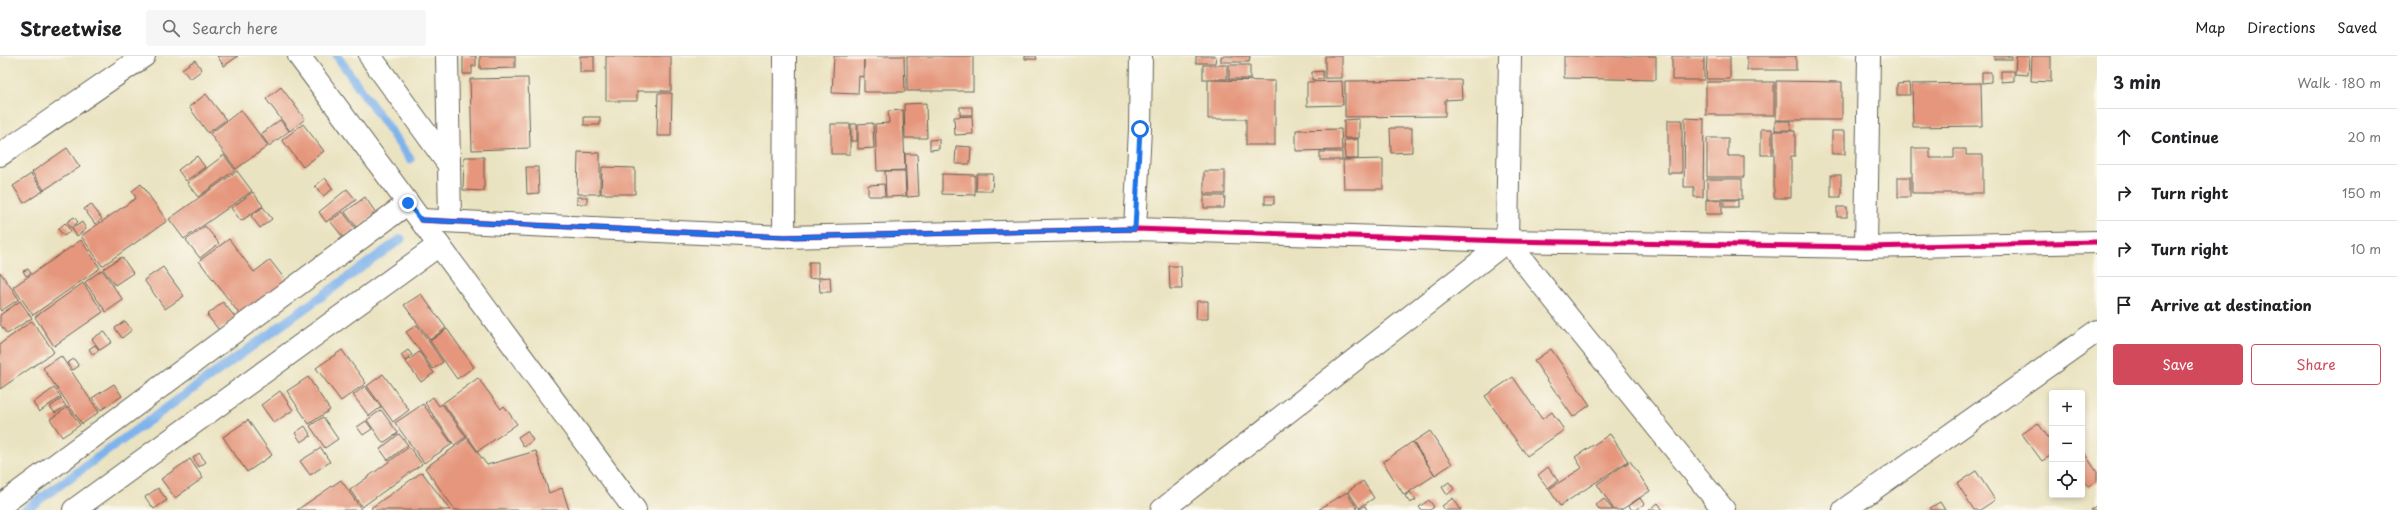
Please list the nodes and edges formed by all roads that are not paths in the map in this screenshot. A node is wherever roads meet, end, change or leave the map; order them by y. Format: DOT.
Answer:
graph roads {
  1 [pos="144,56"];
  2 [pos="298,56"];
  3 [pos="370,56"];
  4 [pos="447,56"];
  5 [pos="785,56"];
  6 [pos="1141,56"];
  7 [pos="1510,56"];
  8 [pos="1869,56"];
  9 [pos="0,155"];
  10 [pos="449,165"];
  11 [pos="415,211"];
  12 [pos="450,222"];
  13 [pos="1135,229"];
  14 [pos="784,237"];
  15 [pos="1507,241"];
  16 [pos="2097,242"];
  17 [pos="439,245"];
  18 [pos="1866,246"];
  19 [pos="2097,331"];
  20 [pos="0,506"];
  21 [pos="74,510"];
  22 [pos="635,510"];
  23 [pos="1162,510"];
  24 [pos="1724,510"];
  25 [pos="1844,510"];
  1 -- 9 [label="street"];
  2 -- 11 [label="street"];
  3 -- 10 [label="street"];
  4 -- 10 [label="street"];
  5 -- 14 [label="street"];
  6 -- 13 [label="street"];
  7 -- 15 [label="street"];
  8 -- 18 [label="street"];
  10 -- 12 [label="street"];
  11 -- 12 [label="street"];
  11 -- 17 [label="street"];
  11 -- 20 [label="street"];
  12 -- 14 [label="street"];
  13 -- 14 [label="street"];
  13 -- 15 [label="street"];
  15 -- 18 [label="street"];
  15 -- 23 [label="street"];
  15 -- 24 [label="street"];
  16 -- 18 [label="street"];
  17 -- 21 [label="street"];
  17 -- 22 [label="street"];
  19 -- 25 [label="street"];
}
